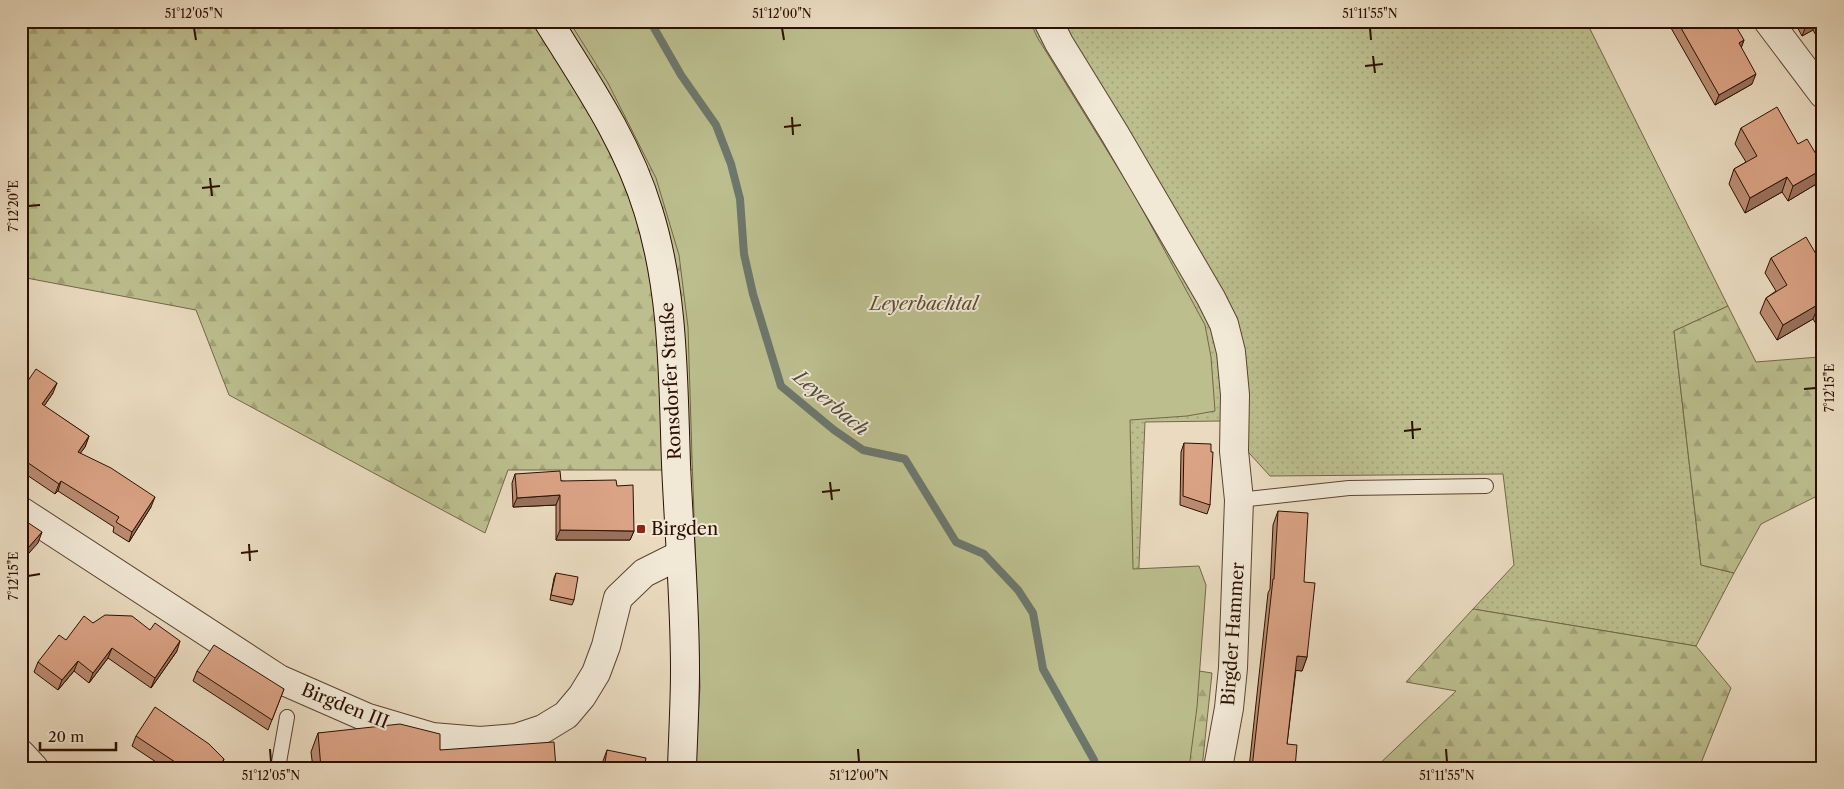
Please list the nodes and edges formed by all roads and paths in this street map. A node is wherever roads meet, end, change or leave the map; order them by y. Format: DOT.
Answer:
graph roads {
  1 [pos="548,21"];
  2 [pos="1048,21"];
  3 [pos="1768,21"];
  4 [pos="1823,94"];
  5 [pos="1486,486"];
  6 [pos="1239,500"];
  7 [pos="21,511"];
  8 [pos="680,555"];
  9 [pos="287,717"];
  10 [pos="21,754"];
  11 [pos="34,768"];
  12 [pos="278,768"];
  13 [pos="682,768"];
  14 [pos="1218,768"];
  1 -- 8 [label="street, Ronsdorfer Straße"];
  2 -- 6 [label="street, Birgder Hammer"];
  3 -- 4 [label="street"];
  5 -- 6 [label="lane"];
  6 -- 14 [label="street, Birgder Hammer"];
  7 -- 8 [label="street, Birgden III"];
  8 -- 13 [label="street, Ronsdorfer Straße"];
  9 -- 12 [label="lane"];
  10 -- 11 [label="street"];
}
